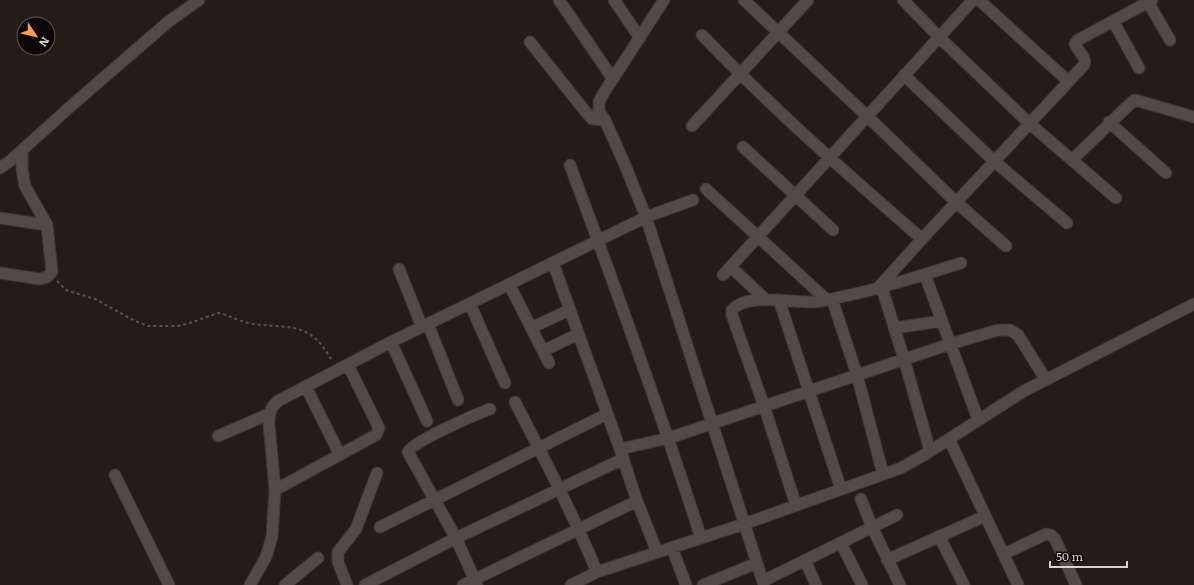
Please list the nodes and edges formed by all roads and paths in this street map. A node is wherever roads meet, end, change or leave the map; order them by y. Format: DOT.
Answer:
graph roads {
  1 [pos="199,0"];
  2 [pos="559,0"];
  3 [pos="614,0"];
  4 [pos="664,0"];
  5 [pos="744,0"];
  6 [pos="808,0"];
  7 [pos="903,0"];
  8 [pos="973,0"];
  9 [pos="979,0"];
  10 [pos="1150,1"];
  11 [pos="1113,21"];
  12 [pos="778,33"];
  13 [pos="702,35"];
  14 [pos="939,37"];
  15 [pos="640,38"];
  16 [pos="1170,40"];
  17 [pos="530,42"];
  18 [pos="1139,68"];
  19 [pos="739,74"];
  20 [pos="904,76"];
  21 [pos="613,79"];
  22 [pos="1068,81"];
  23 [pos="867,116"];
  24 [pos="1194,117"];
  25 [pos="605,120"];
  26 [pos="1109,122"];
  27 [pos="1029,123"];
  28 [pos="692,126"];
  29 [pos="743,147"];
  30 [pos="22,150"];
  31 [pos="829,158"];
  32 [pos="1072,160"];
  33 [pos="994,161"];
  34 [pos="570,165"];
  35 [pos="0,168"];
  36 [pos="1166,173"];
  37 [pos="706,189"];
  38 [pos="796,195"];
  39 [pos="1116,198"];
  40 [pos="694,200"];
  41 [pos="956,202"];
  42 [pos="646,217"];
  43 [pos="0,218"];
  44 [pos="1067,223"];
  45 [pos="47,225"];
  46 [pos="833,230"];
  47 [pos="758,236"];
  48 [pos="922,239"];
  49 [pos="598,241"];
  50 [pos="1006,246"];
  51 [pos="553,263"];
  52 [pos="961,264"];
  53 [pos="731,267"];
  54 [pos="399,269"];
  55 [pos="52,272"];
  56 [pos="0,273"];
  57 [pos="925,274"];
  58 [pos="723,275"];
  59 [pos="509,284"];
  60 [pos="879,289"];
  61 [pos="765,299"];
  62 [pos="829,299"];
  63 [pos="780,300"];
  64 [pos="470,304"];
  65 [pos="1194,304"];
  66 [pos="570,310"];
  67 [pos="942,320"];
  68 [pos="425,326"];
  69 [pos="531,328"];
  70 [pos="894,328"];
  71 [pos="578,334"];
  72 [pos="391,342"];
  73 [pos="950,344"];
  74 [pos="543,351"];
  75 [pos="904,359"];
  76 [pos="550,363"];
  77 [pos="348,365"];
  78 [pos="337,371"];
  79 [pos="858,375"];
  80 [pos="1046,380"];
  81 [pos="505,383"];
  82 [pos="306,387"];
  83 [pos="809,391"];
  84 [pos="458,400"];
  85 [pos="515,402"];
  86 [pos="764,406"];
  87 [pos="490,409"];
  88 [pos="269,414"];
  89 [pos="607,414"];
  90 [pos="978,419"];
  91 [pos="427,421"];
  92 [pos="712,423"];
  93 [pos="218,436"];
  94 [pos="669,438"];
  95 [pos="949,439"];
  96 [pos="539,448"];
  97 [pos="930,451"];
  98 [pos="622,454"];
  99 [pos="340,455"];
  100 [pos="377,472"];
  101 [pos="883,474"];
  102 [pos="115,475"];
  103 [pos="560,488"];
  104 [pos="841,489"];
  105 [pos="275,490"];
  106 [pos="861,499"];
  107 [pos="435,500"];
  108 [pos="637,501"];
  109 [pos="796,505"];
  110 [pos="897,515"];
  111 [pos="986,516"];
  112 [pos="744,524"];
  113 [pos="872,527"];
  114 [pos="380,528"];
  115 [pos="579,530"];
  116 [pos="939,536"];
  117 [pos="456,538"];
  118 [pos="701,538"];
  119 [pos="841,543"];
  120 [pos="672,548"];
  121 [pos="657,552"];
  122 [pos="1004,554"];
  123 [pos="318,558"];
  124 [pos="805,560"];
  125 [pos="887,560"];
  126 [pos="757,563"];
  127 [pos="597,572"];
  128 [pos="476,582"];
  129 [pos="763,583"];
  130 [pos="169,585"];
  131 [pos="250,585"];
  132 [pos="286,585"];
  133 [pos="348,585"];
  134 [pos="365,585"];
  135 [pos="463,585"];
  136 [pos="571,585"];
  137 [pos="686,585"];
  138 [pos="703,585"];
  139 [pos="816,585"];
  140 [pos="862,585"];
  141 [pos="900,585"];
  142 [pos="964,585"];
  143 [pos="1018,585"];
  144 [pos="1076,585"];
  1 -- 30 [label="street"];
  2 -- 21 [label="street"];
  3 -- 15 [label="street"];
  4 -- 15 [label="street"];
  5 -- 12 [label="street"];
  6 -- 12 [label="street"];
  7 -- 14 [label="street"];
  8 -- 14 [label="street"];
  9 -- 22 [label="street"];
  10 -- 11 [label="street"];
  10 -- 16 [label="street"];
  11 -- 18 [label="street"];
  11 -- 22 [label="street"];
  12 -- 19 [label="street"];
  12 -- 23 [label="street"];
  13 -- 19 [label="street"];
  14 -- 20 [label="street"];
  14 -- 27 [label="street"];
  15 -- 21 [label="street"];
  17 -- 25 [label="street"];
  19 -- 28 [label="street"];
  19 -- 31 [label="street"];
  20 -- 23 [label="street"];
  20 -- 33 [label="street"];
  21 -- 25 [label="street"];
  22 -- 27 [label="street"];
  23 -- 31 [label="street"];
  23 -- 41 [label="street"];
  24 -- 26 [label="street"];
  25 -- 42 [label="street"];
  26 -- 32 [label="street"];
  26 -- 36 [label="street"];
  27 -- 32 [label="street"];
  27 -- 33 [label="street"];
  29 -- 38 [label="street"];
  30 -- 35 [label="street"];
  30 -- 45 [label="street"];
  31 -- 38 [label="street"];
  31 -- 48 [label="street"];
  32 -- 39 [label="street"];
  33 -- 41 [label="street"];
  33 -- 44 [label="street"];
  34 -- 49 [label="street"];
  37 -- 47 [label="street"];
  38 -- 46 [label="street"];
  38 -- 47 [label="street"];
  40 -- 42 [label="street"];
  41 -- 48 [label="street"];
  41 -- 50 [label="street"];
  42 -- 49 [label="street"];
  42 -- 92 [label="street"];
  43 -- 45 [label="street"];
  45 -- 55 [label="street"];
  47 -- 53 [label="street"];
  47 -- 62 [label="street"];
  48 -- 60 [label="street"];
  49 -- 51 [label="street"];
  49 -- 94 [label="street"];
  51 -- 59 [label="street"];
  51 -- 66 [label="street"];
  52 -- 57 [label="street"];
  53 -- 58 [label="street"];
  53 -- 61 [label="street"];
  54 -- 68 [label="street"];
  55 -- 56 [label="street"];
  55 -- 78 [label="path"];
  57 -- 60 [label="street"];
  57 -- 67 [label="street"];
  59 -- 64 [label="street"];
  59 -- 69 [label="street"];
  60 -- 62 [label="street"];
  60 -- 70 [label="street"];
  61 -- 63 [label="street"];
  61 -- 86 [label="street"];
  62 -- 63 [label="street"];
  62 -- 79 [label="street"];
  63 -- 83 [label="street"];
  64 -- 68 [label="street"];
  64 -- 81 [label="street"];
  65 -- 80 [label="street"];
  66 -- 69 [label="street"];
  66 -- 71 [label="street"];
  67 -- 70 [label="street"];
  67 -- 73 [label="street"];
  68 -- 72 [label="street"];
  68 -- 84 [label="street"];
  69 -- 74 [label="street"];
  70 -- 75 [label="street"];
  71 -- 74 [label="street"];
  71 -- 89 [label="street"];
  72 -- 77 [label="street"];
  72 -- 91 [label="street"];
  73 -- 75 [label="street"];
  73 -- 80 [label="street"];
  73 -- 90 [label="street"];
  74 -- 76 [label="street"];
  75 -- 79 [label="street"];
  75 -- 97 [label="street"];
  77 -- 78 [label="street"];
  77 -- 99 [label="street"];
  78 -- 82 [label="street"];
  79 -- 83 [label="street"];
  79 -- 101 [label="street"];
  80 -- 90 [label="street"];
  82 -- 88 [label="street"];
  82 -- 99 [label="street"];
  83 -- 86 [label="street"];
  83 -- 104 [label="street"];
  85 -- 96 [label="street"];
  86 -- 92 [label="street"];
  86 -- 109 [label="street"];
  87 -- 107 [label="street"];
  88 -- 93 [label="street"];
  88 -- 105 [label="street"];
  89 -- 96 [label="street"];
  89 -- 98 [label="street"];
  90 -- 95 [label="street"];
  92 -- 94 [label="street"];
  92 -- 112 [label="street"];
  94 -- 98 [label="street"];
  94 -- 118 [label="street"];
  95 -- 97 [label="street"];
  95 -- 111 [label="street"];
  96 -- 103 [label="street"];
  96 -- 107 [label="street"];
  97 -- 101 [label="street"];
  98 -- 103 [label="street"];
  98 -- 108 [label="street"];
  99 -- 105 [label="street"];
  100 -- 133 [label="street"];
  101 -- 104 [label="street"];
  102 -- 130 [label="street"];
  103 -- 115 [label="street"];
  103 -- 117 [label="street"];
  104 -- 109 [label="street"];
  105 -- 131 [label="street"];
  106 -- 113 [label="street"];
  107 -- 114 [label="street"];
  107 -- 117 [label="street"];
  108 -- 115 [label="street"];
  108 -- 121 [label="street"];
  109 -- 112 [label="street"];
  110 -- 113 [label="street"];
  111 -- 116 [label="street"];
  111 -- 122 [label="street"];
  112 -- 118 [label="street"];
  112 -- 126 [label="street"];
  113 -- 119 [label="street"];
  113 -- 125 [label="street"];
  115 -- 127 [label="street"];
  115 -- 128 [label="street"];
  116 -- 125 [label="street"];
  116 -- 142 [label="street"];
  117 -- 128 [label="street"];
  117 -- 134 [label="street"];
  118 -- 120 [label="street"];
  119 -- 124 [label="street"];
  119 -- 140 [label="street"];
  120 -- 121 [label="street"];
  120 -- 137 [label="street"];
  121 -- 127 [label="street"];
  122 -- 143 [label="street"];
  122 -- 144 [label="street"];
  123 -- 132 [label="street"];
  124 -- 129 [label="street"];
  124 -- 139 [label="street"];
  125 -- 141 [label="street"];
  126 -- 129 [label="street"];
  126 -- 138 [label="street"];
  127 -- 136 [label="street"];
  128 -- 135 [label="street"];
}
